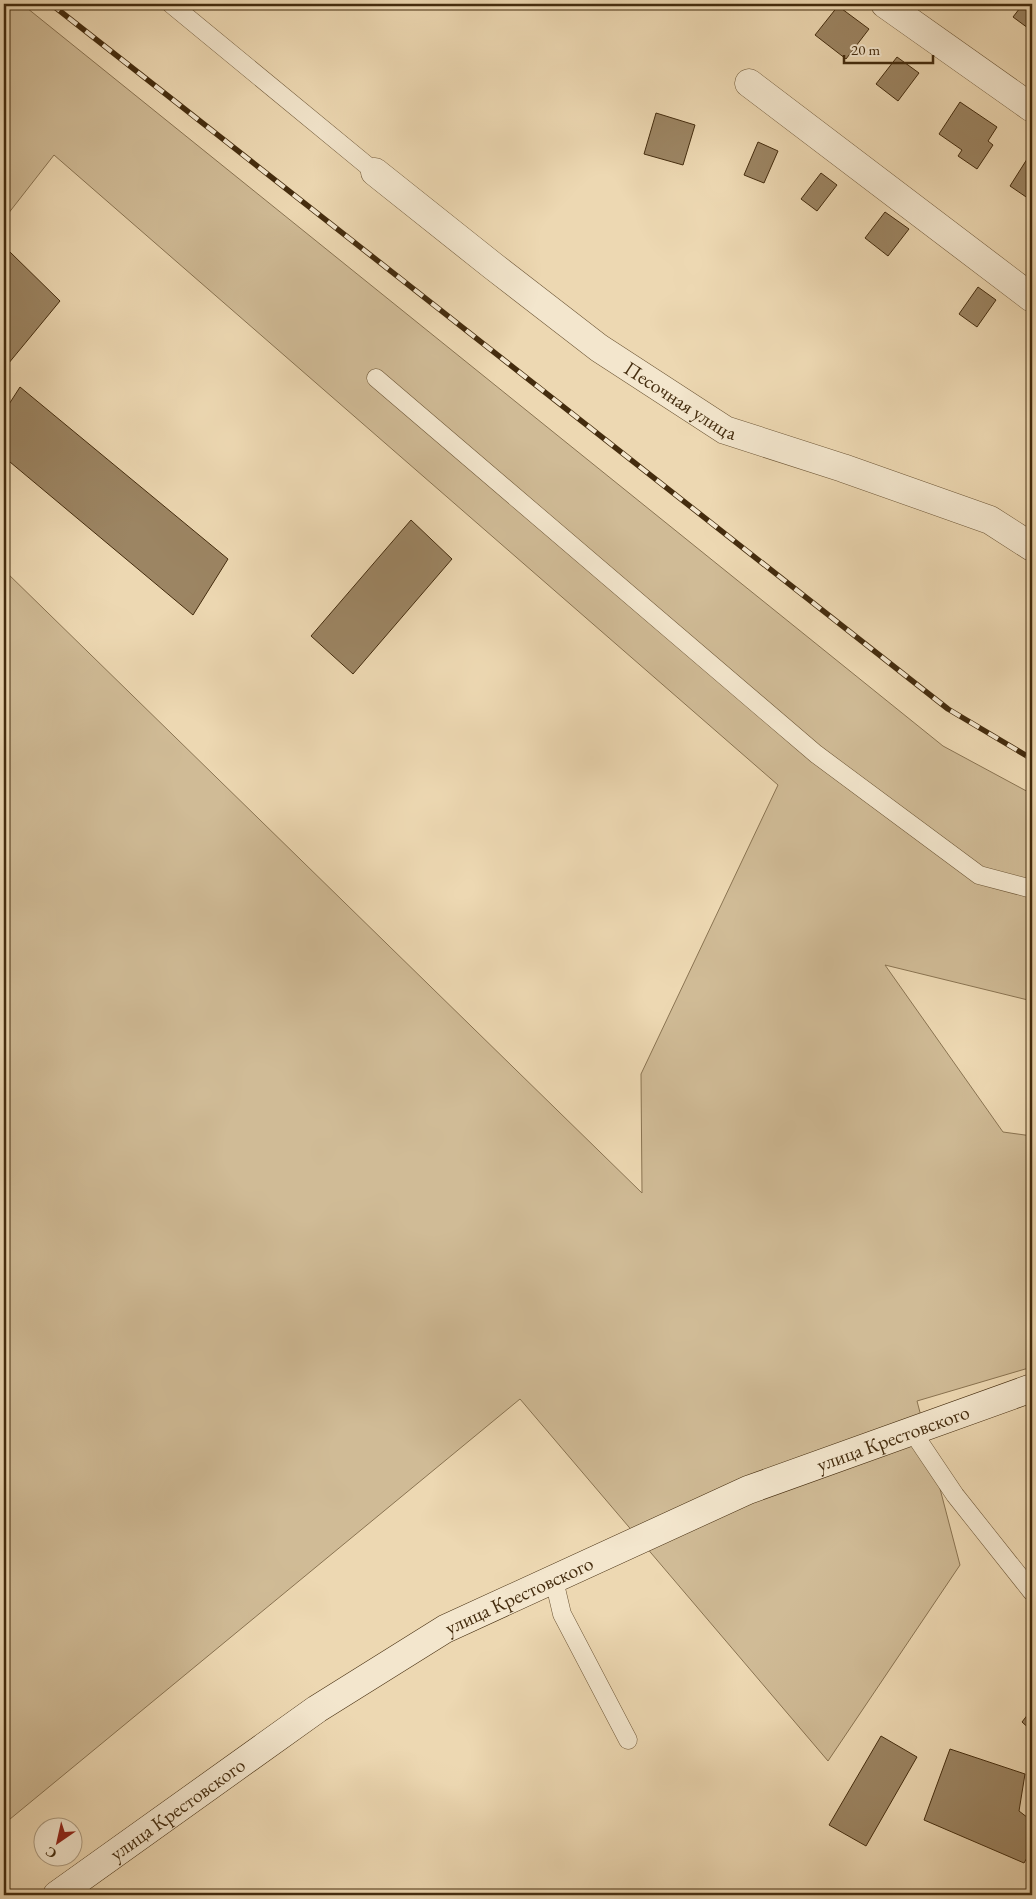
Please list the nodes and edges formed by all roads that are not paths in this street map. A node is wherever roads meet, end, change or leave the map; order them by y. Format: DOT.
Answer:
graph roads {
  1 [pos="171,4"];
  2 [pos="885,4"];
  3 [pos="749,84"];
  4 [pos="1032,108"];
  5 [pos="375,172"];
  6 [pos="1032,298"];
  7 [pos="376,378"];
  8 [pos="1032,547"];
  9 [pos="1032,888"];
  10 [pos="1032,1388"];
  11 [pos="912,1432"];
  12 [pos="554,1580"];
  13 [pos="1032,1592"];
  14 [pos="628,1740"];
  15 [pos="57,1895"];
  1 -- 5 [label="lane"];
  2 -- 4 [label="street"];
  3 -- 6 [label="street"];
  5 -- 8 [label="street, Песочная улица"];
  7 -- 9 [label="lane"];
  10 -- 11 [label="street, улица Крестовского"];
  11 -- 12 [label="street, улица Крестовского"];
  11 -- 13 [label="lane"];
  12 -- 14 [label="lane"];
  12 -- 15 [label="street, улица Крестовского"];
}
